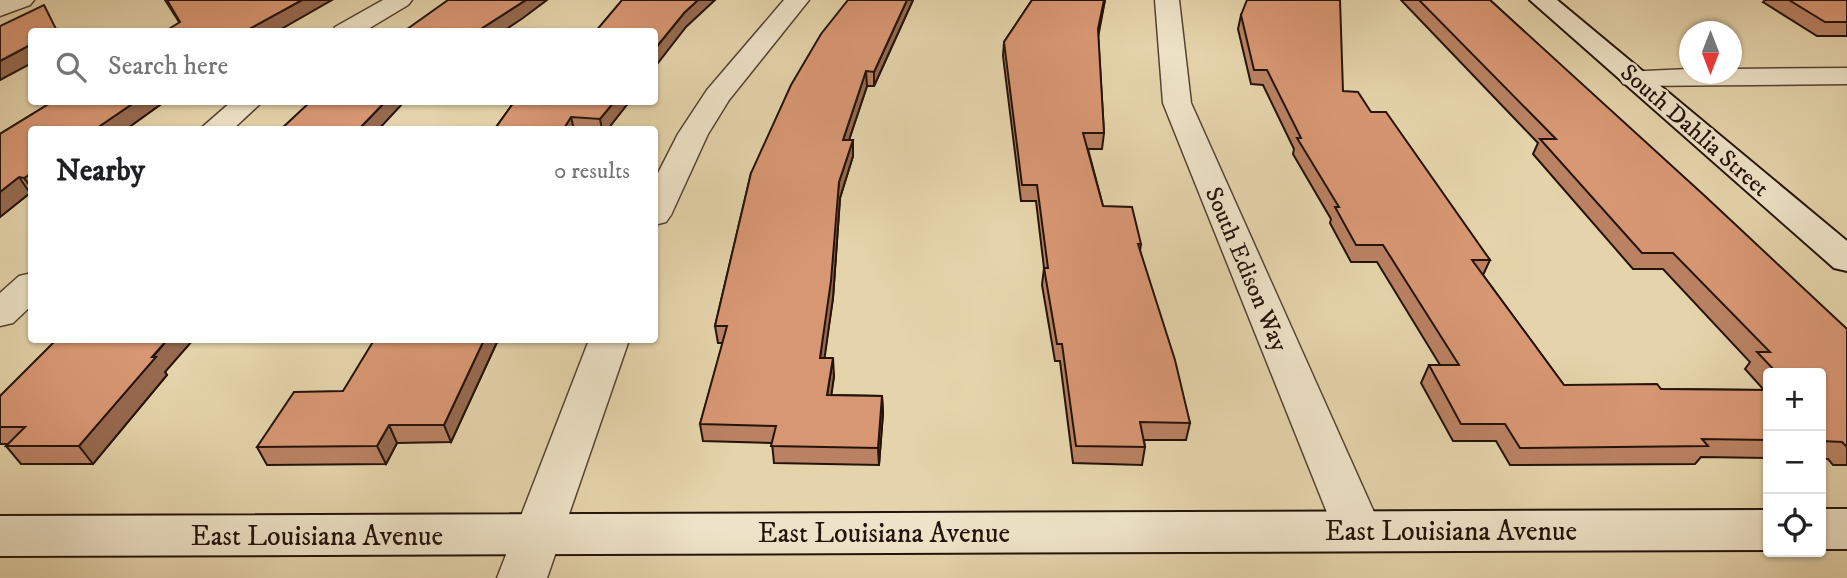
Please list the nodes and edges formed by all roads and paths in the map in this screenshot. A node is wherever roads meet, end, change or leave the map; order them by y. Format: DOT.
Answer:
graph roads {
  1 [pos="22,0"];
  2 [pos="400,0"];
  3 [pos="797,0"];
  4 [pos="1167,0"];
  5 [pos="1542,0"];
  6 [pos="0,9"];
  7 [pos="351,28"];
  8 [pos="1847,76"];
  9 [pos="1633,78"];
  10 [pos="244,105"];
  11 [pos="219,126"];
  12 [pos="658,206"];
  13 [pos="1847,260"];
  14 [pos="28,288"];
  15 [pos="0,314"];
  16 [pos="608,343"];
  17 [pos="1826,529"];
  18 [pos="1847,529"];
  19 [pos="1358,530"];
  20 [pos="1763,530"];
  21 [pos="0,536"];
  22 [pos="531,556"];
  1 -- 6 [label="street"];
  2 -- 7 [label="street"];
  3 -- 12 [label="street"];
  4 -- 19 [label="street, South Edison Way"];
  5 -- 9 [label="street, South Dahlia Street"];
  8 -- 9 [label="street"];
  9 -- 13 [label="street, South Dahlia Street"];
  10 -- 11 [label="street"];
  14 -- 15 [label="street"];
  16 -- 22 [label="street"];
  17 -- 18 [label="street"];
  19 -- 20 [label="street, East Louisiana Avenue"];
  19 -- 22 [label="street, East Louisiana Avenue"];
  21 -- 22 [label="street, East Louisiana Avenue"];
}
